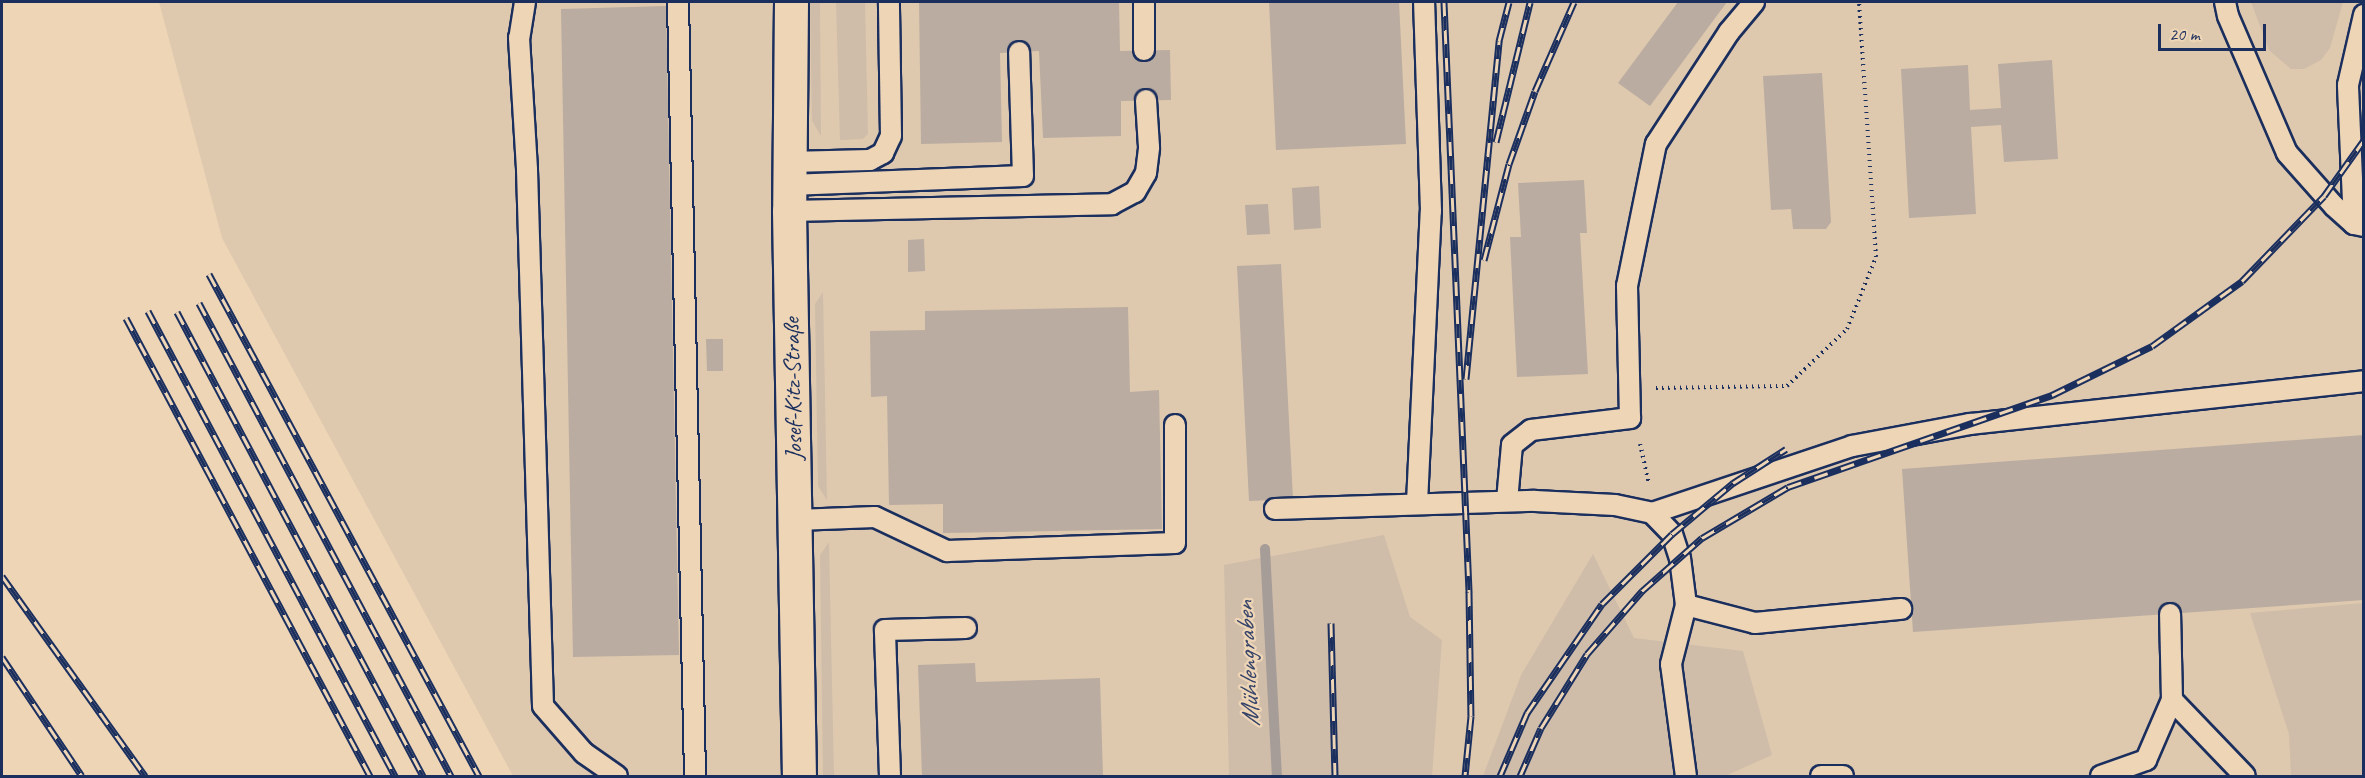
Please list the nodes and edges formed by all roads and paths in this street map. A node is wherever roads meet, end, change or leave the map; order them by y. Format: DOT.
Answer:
graph roads {
  1 [pos="525,2"];
  2 [pos="678,2"];
  3 [pos="791,2"];
  4 [pos="889,2"];
  5 [pos="1144,2"];
  6 [pos="1424,2"];
  7 [pos="1754,2"];
  8 [pos="1860,2"];
  9 [pos="2225,2"];
  10 [pos="2364,15"];
  11 [pos="1144,50"];
  12 [pos="1019,52"];
  13 [pos="1146,100"];
  14 [pos="789,186"];
  15 [pos="2359,225"];
  16 [pos="2364,381"];
  17 [pos="1631,389"];
  18 [pos="1630,418"];
  19 [pos="1175,425"];
  20 [pos="1507,501"];
  21 [pos="1417,503"];
  22 [pos="1275,509"];
  23 [pos="1652,513"];
  24 [pos="796,520"];
  25 [pos="1686,605"];
  26 [pos="1901,609"];
  27 [pos="2170,614"];
  28 [pos="966,628"];
  29 [pos="2172,700"];
  30 [pos="617,777"];
  31 [pos="695,777"];
  32 [pos="799,777"];
  33 [pos="890,777"];
  34 [pos="1686,777"];
  35 [pos="1821,777"];
  36 [pos="1843,777"];
  37 [pos="2101,777"];
  38 [pos="2245,777"];
  1 -- 30 [label="lane"];
  2 -- 31 [label="lane"];
  3 -- 14 [label="street, Josef-Kitz-Straße"];
  4 -- 14 [label="lane"];
  5 -- 11 [label="lane"];
  6 -- 21 [label="lane"];
  7 -- 17 [label="lane"];
  8 -- 17 [label="path"];
  9 -- 15 [label="lane"];
  10 -- 15 [label="lane"];
  12 -- 14 [label="lane"];
  13 -- 14 [label="lane"];
  14 -- 24 [label="street, Josef-Kitz-Straße"];
  16 -- 23 [label="lane"];
  17 -- 18 [label="lane"];
  18 -- 20 [label="lane"];
  18 -- 23 [label="path"];
  19 -- 24 [label="lane"];
  20 -- 21 [label="lane"];
  20 -- 23 [label="lane"];
  21 -- 22 [label="lane"];
  23 -- 25 [label="lane"];
  24 -- 32 [label="street, Josef-Kitz-Straße"];
  25 -- 26 [label="lane"];
  25 -- 34 [label="lane"];
  27 -- 29 [label="lane"];
  28 -- 33 [label="lane"];
  29 -- 37 [label="lane"];
  29 -- 38 [label="lane"];
  35 -- 36 [label="lane"];
}
